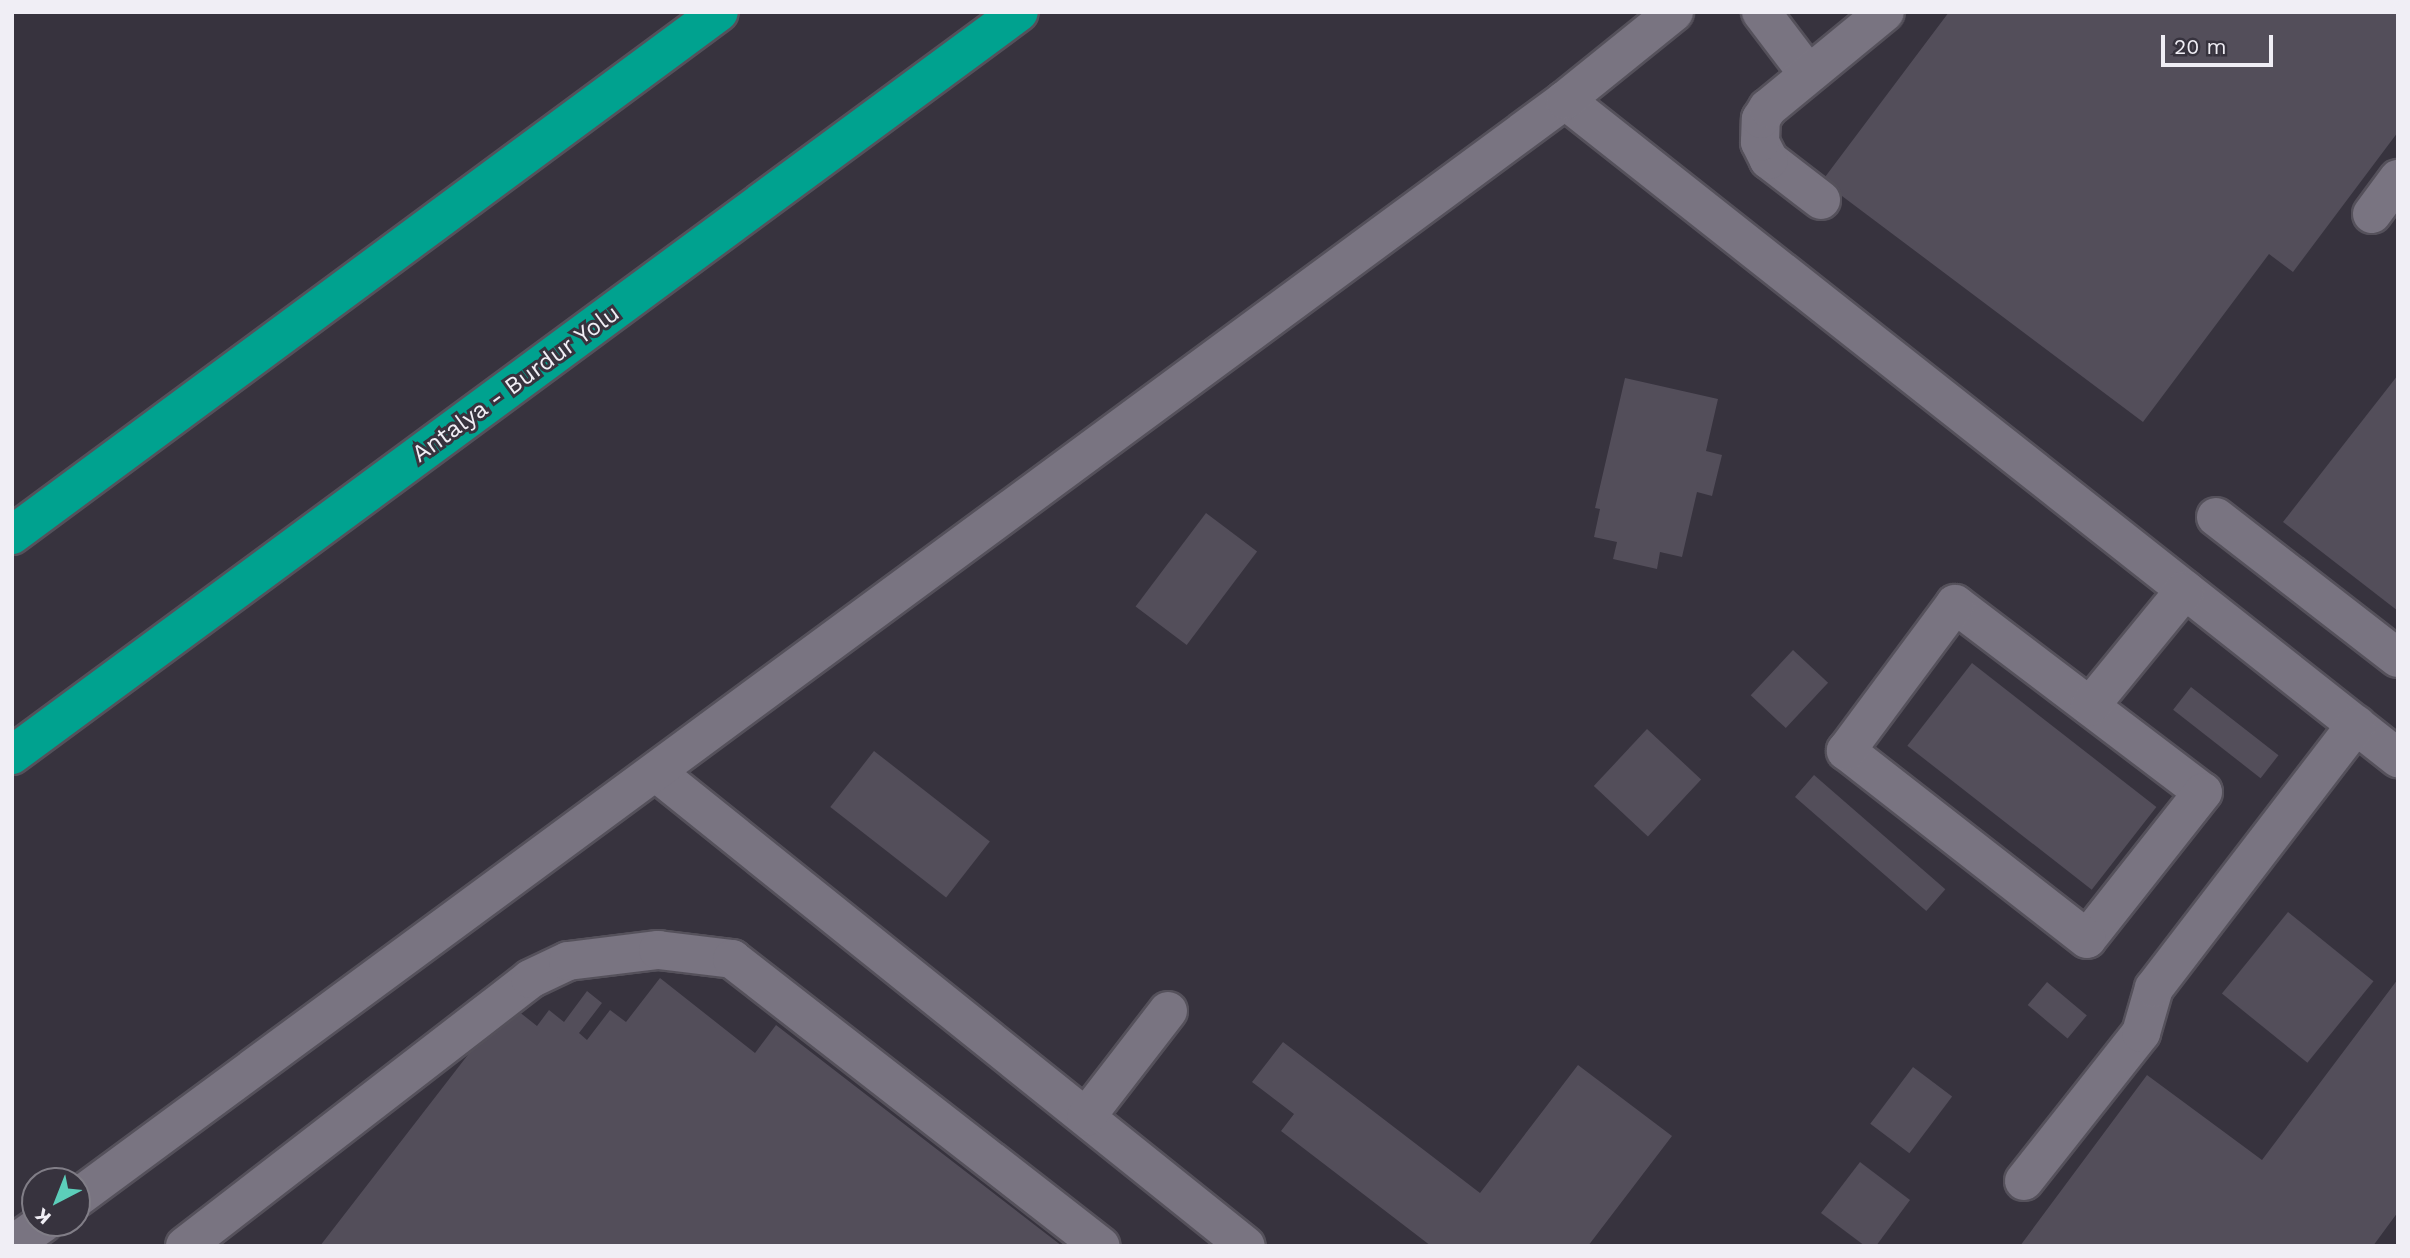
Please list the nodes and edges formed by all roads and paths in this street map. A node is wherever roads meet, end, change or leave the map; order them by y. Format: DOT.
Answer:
graph roads {
  1 [pos="1019,12"];
  2 [pos="1028,12"];
  3 [pos="1674,12"];
  4 [pos="1760,12"];
  5 [pos="1885,12"];
  6 [pos="716,14"];
  7 [pos="949,66"];
  8 [pos="1808,74"];
  9 [pos="1565,100"];
  10 [pos="2398,179"];
  11 [pos="1821,200"];
  12 [pos="2372,214"];
  13 [pos="2216,517"];
  14 [pos="12,535"];
  15 [pos="2185,590"];
  16 [pos="2398,658"];
  17 [pos="2091,706"];
  18 [pos="2356,725"];
  19 [pos="12,755"];
  20 [pos="2398,758"];
  21 [pos="657,773"];
  22 [pos="1168,1011"];
  23 [pos="1086,1117"];
  24 [pos="2024,1181"];
  25 [pos="91,1188"];
  26 [pos="186,1246"];
  27 [pos="1101,1246"];
  28 [pos="1247,1246"];
  1 -- 7 [label="highway, Antalya - Burdur Yolu"];
  2 -- 7 [label="highway"];
  3 -- 9 [label="lane"];
  4 -- 8 [label="lane"];
  5 -- 8 [label="lane"];
  6 -- 14 [label="highway"];
  7 -- 19 [label="highway, Antalya - Burdur Yolu"];
  8 -- 11 [label="lane"];
  9 -- 15 [label="lane"];
  9 -- 21 [label="lane"];
  10 -- 12 [label="lane"];
  13 -- 16 [label="lane"];
  15 -- 17 [label="lane"];
  15 -- 18 [label="lane"];
  17 -- 17 [label="lane"];
  18 -- 20 [label="lane"];
  18 -- 24 [label="lane"];
  21 -- 23 [label="lane"];
  21 -- 25 [label="lane"];
  22 -- 23 [label="lane"];
  23 -- 28 [label="lane"];
  26 -- 27 [label="lane"];
}
